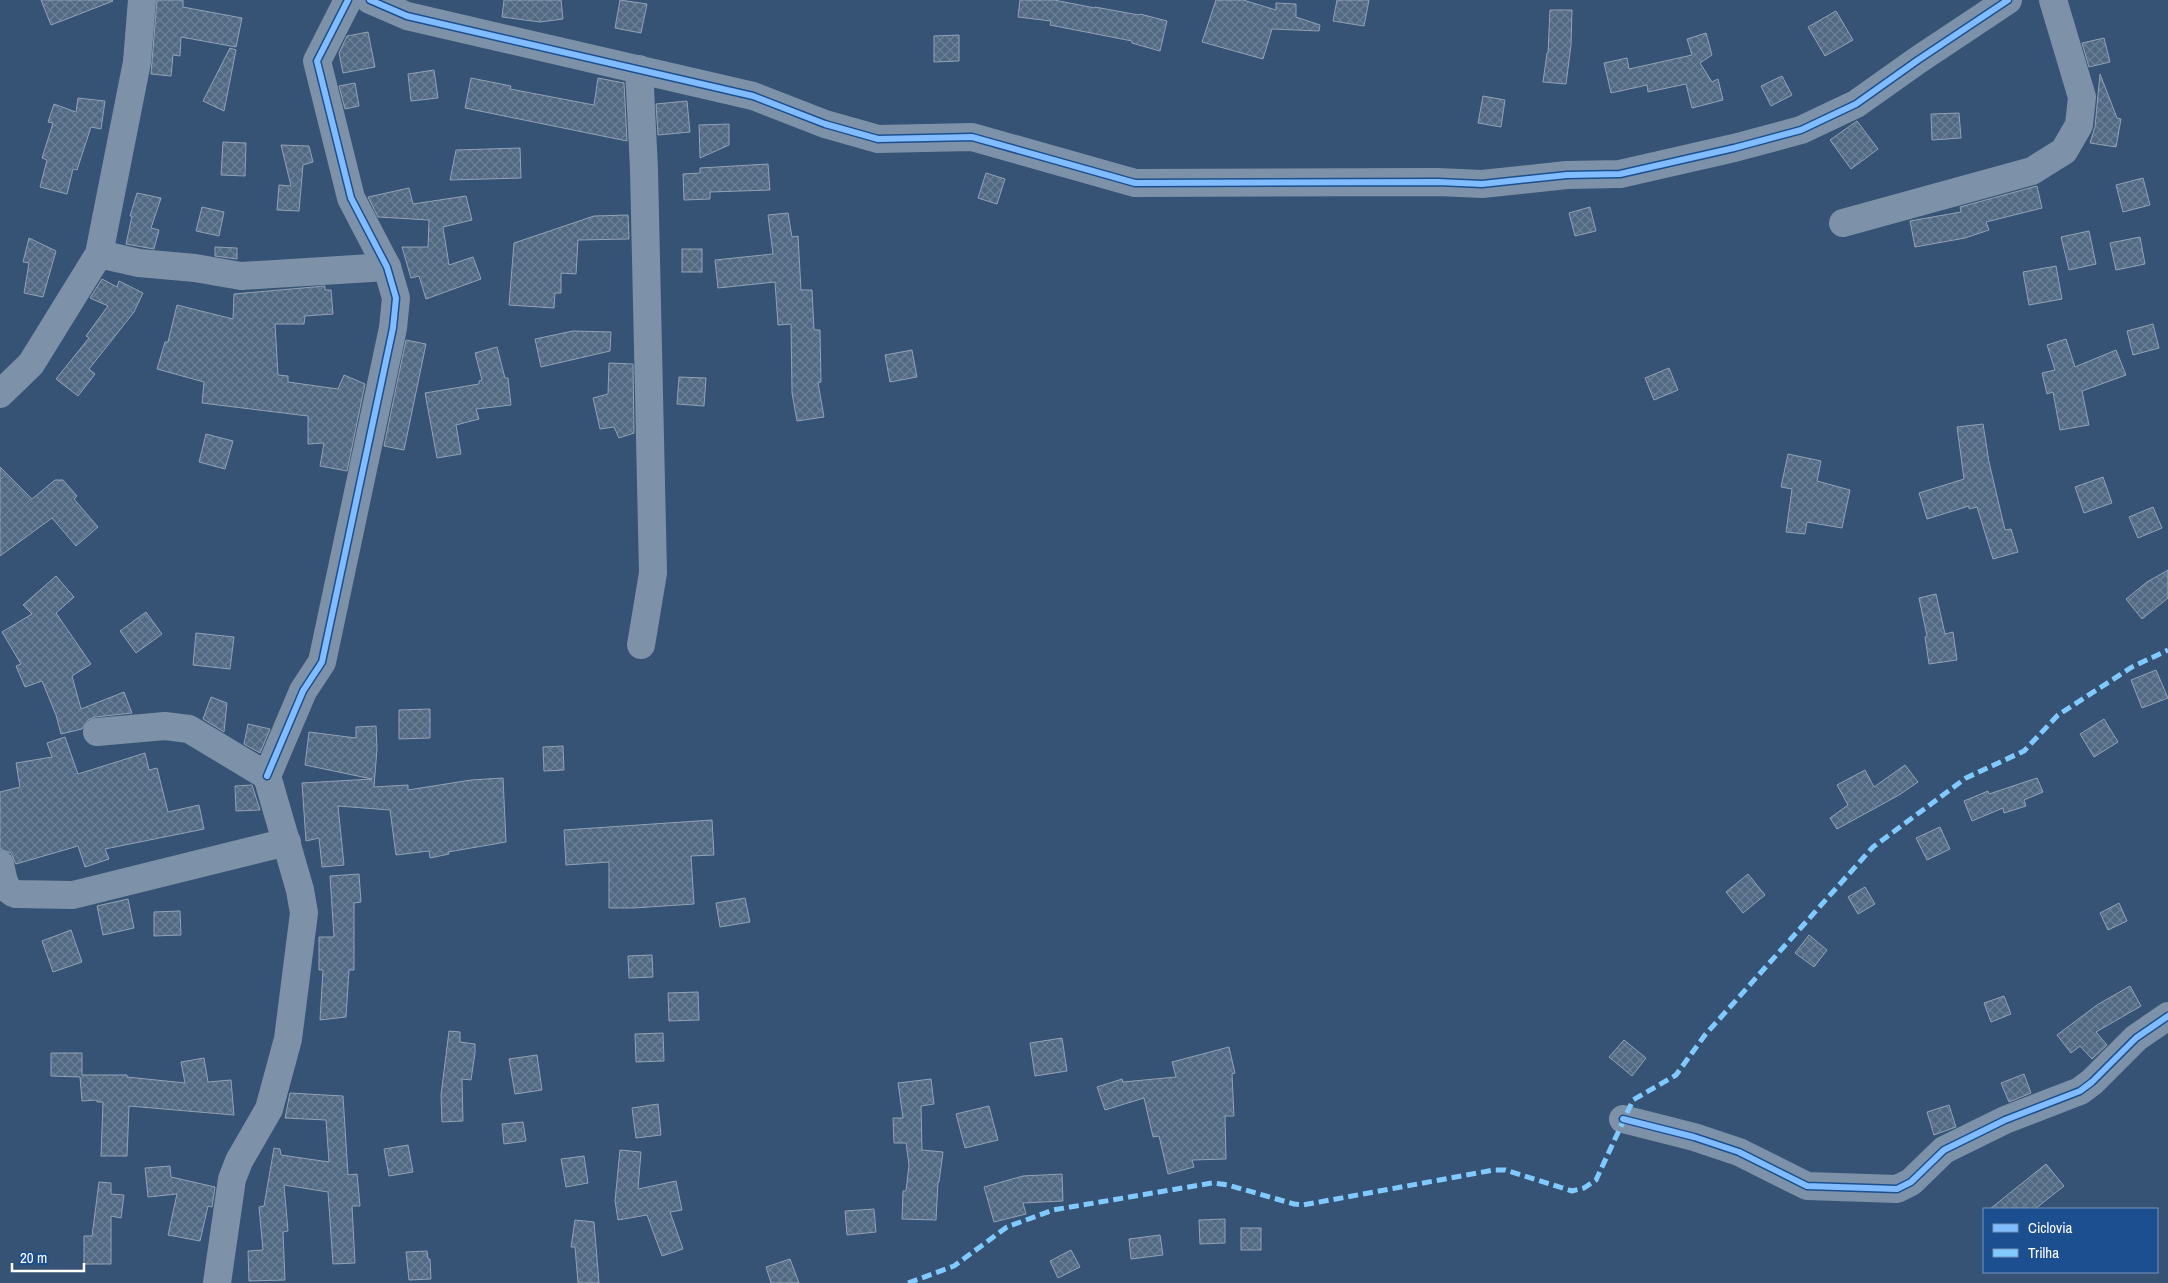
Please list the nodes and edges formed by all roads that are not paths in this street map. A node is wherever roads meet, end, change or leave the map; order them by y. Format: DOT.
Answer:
graph roads {
  1 [pos="142,0"];
  2 [pos="348,0"];
  3 [pos="370,0"];
  4 [pos="2008,0"];
  5 [pos="2053,0"];
  6 [pos="640,69"];
  7 [pos="1843,223"];
  8 [pos="99,254"];
  9 [pos="387,267"];
  10 [pos="0,394"];
  11 [pos="640,645"];
  12 [pos="97,732"];
  13 [pos="267,776"];
  14 [pos="288,842"];
  15 [pos="0,864"];
  16 [pos="2168,1016"];
  17 [pos="1623,1120"];
  18 [pos="217,1283"];
  1 -- 8 [label="street"];
  2 -- 9 [label="street"];
  3 -- 6 [label="street"];
  4 -- 6 [label="street"];
  5 -- 7 [label="street"];
  6 -- 11 [label="street"];
  8 -- 9 [label="street"];
  8 -- 10 [label="street"];
  9 -- 13 [label="street"];
  12 -- 13 [label="street"];
  13 -- 14 [label="street"];
  14 -- 15 [label="street"];
  14 -- 18 [label="street"];
  16 -- 17 [label="street"];
}
